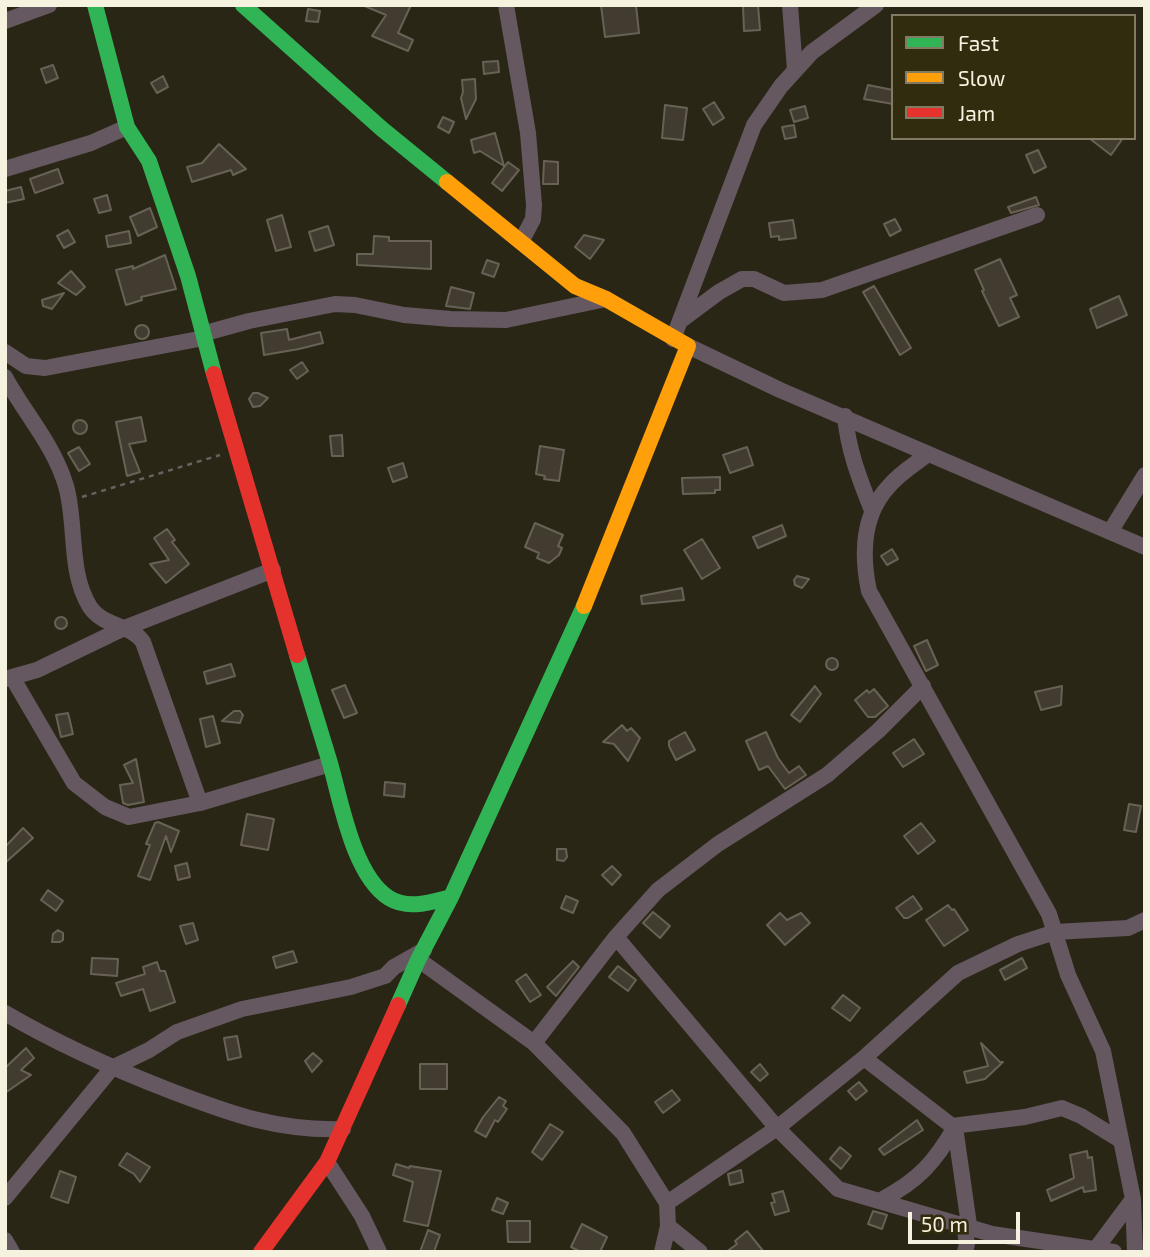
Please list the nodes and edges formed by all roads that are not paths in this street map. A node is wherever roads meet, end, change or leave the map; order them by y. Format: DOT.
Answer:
graph roads {
  1 [pos="49,5"];
  2 [pos="95,5"];
  3 [pos="243,5"];
  4 [pos="506,5"];
  5 [pos="790,5"];
  6 [pos="876,5"];
  7 [pos="5,21"];
  8 [pos="796,69"];
  9 [pos="127,127"];
  10 [pos="5,169"];
  11 [pos="1037,215"];
  12 [pos="521,242"];
  13 [pos="606,299"];
  14 [pos="680,321"];
  15 [pos="203,336"];
  16 [pos="681,342"];
  17 [pos="5,352"];
  18 [pos="5,377"];
  19 [pos="845,416"];
  20 [pos="928,454"];
  21 [pos="1145,475"];
  22 [pos="871,508"];
  23 [pos="1110,532"];
  24 [pos="1145,547"];
  25 [pos="273,570"];
  26 [pos="122,629"];
  27 [pos="9,678"];
  28 [pos="923,686"];
  29 [pos="330,764"];
  30 [pos="200,803"];
  31 [pos="451,897"];
  32 [pos="1145,920"];
  33 [pos="1055,932"];
  34 [pos="616,937"];
  35 [pos="421,955"];
  36 [pos="5,1013"];
  37 [pos="534,1043"];
  38 [pos="864,1058"];
  39 [pos="112,1068"];
  40 [pos="955,1127"];
  41 [pos="777,1128"];
  42 [pos="343,1129"];
  43 [pos="1120,1140"];
  44 [pos="327,1162"];
  45 [pos="5,1198"];
  46 [pos="1133,1199"];
  47 [pos="881,1200"];
  48 [pos="667,1203"];
  49 [pos="966,1225"];
  50 [pos="668,1226"];
  51 [pos="992,1234"];
  52 [pos="5,1240"];
  53 [pos="966,1248"];
  54 [pos="1095,1250"];
  55 [pos="12,1252"];
  56 [pos="261,1252"];
  57 [pos="379,1252"];
  58 [pos="662,1252"];
  59 [pos="700,1252"];
  60 [pos="1114,1252"];
  61 [pos="1135,1252"];
  1 -- 7 [label="street"];
  2 -- 9 [label="street"];
  3 -- 12 [label="street"];
  4 -- 12 [label="street"];
  5 -- 8 [label="street"];
  6 -- 8 [label="street"];
  8 -- 14 [label="street"];
  9 -- 10 [label="street"];
  9 -- 15 [label="street"];
  11 -- 14 [label="street"];
  12 -- 13 [label="street"];
  13 -- 15 [label="street"];
  13 -- 16 [label="street"];
  14 -- 16 [label="street"];
  15 -- 17 [label="street"];
  15 -- 25 [label="street"];
  16 -- 19 [label="street"];
  16 -- 31 [label="street"];
  18 -- 26 [label="street"];
  19 -- 20 [label="street"];
  19 -- 22 [label="street"];
  20 -- 22 [label="street"];
  20 -- 23 [label="street"];
  21 -- 23 [label="street"];
  22 -- 28 [label="street"];
  23 -- 24 [label="street"];
  25 -- 26 [label="street"];
  25 -- 29 [label="street"];
  26 -- 27 [label="street"];
  26 -- 30 [label="street"];
  27 -- 30 [label="street"];
  28 -- 33 [label="street"];
  28 -- 34 [label="street"];
  29 -- 30 [label="street"];
  29 -- 31 [label="street"];
  31 -- 35 [label="street"];
  32 -- 33 [label="street"];
  33 -- 38 [label="street"];
  33 -- 43 [label="street"];
  34 -- 37 [label="street"];
  34 -- 41 [label="street"];
  35 -- 37 [label="street"];
  35 -- 39 [label="street"];
  35 -- 42 [label="street"];
  36 -- 39 [label="street"];
  37 -- 48 [label="street"];
  38 -- 40 [label="street"];
  38 -- 41 [label="street"];
  39 -- 42 [label="street"];
  39 -- 45 [label="street"];
  40 -- 43 [label="street"];
  40 -- 47 [label="street"];
  40 -- 49 [label="street"];
  41 -- 47 [label="street"];
  41 -- 48 [label="street"];
  42 -- 44 [label="street"];
  43 -- 46 [label="street"];
  44 -- 56 [label="street"];
  44 -- 57 [label="street"];
  46 -- 54 [label="street"];
  46 -- 61 [label="street"];
  47 -- 49 [label="street"];
  48 -- 50 [label="street"];
  49 -- 51 [label="street"];
  49 -- 53 [label="street"];
  50 -- 58 [label="street"];
  50 -- 59 [label="street"];
  51 -- 53 [label="street"];
  51 -- 54 [label="street"];
  52 -- 55 [label="street"];
  54 -- 60 [label="street"];
}
